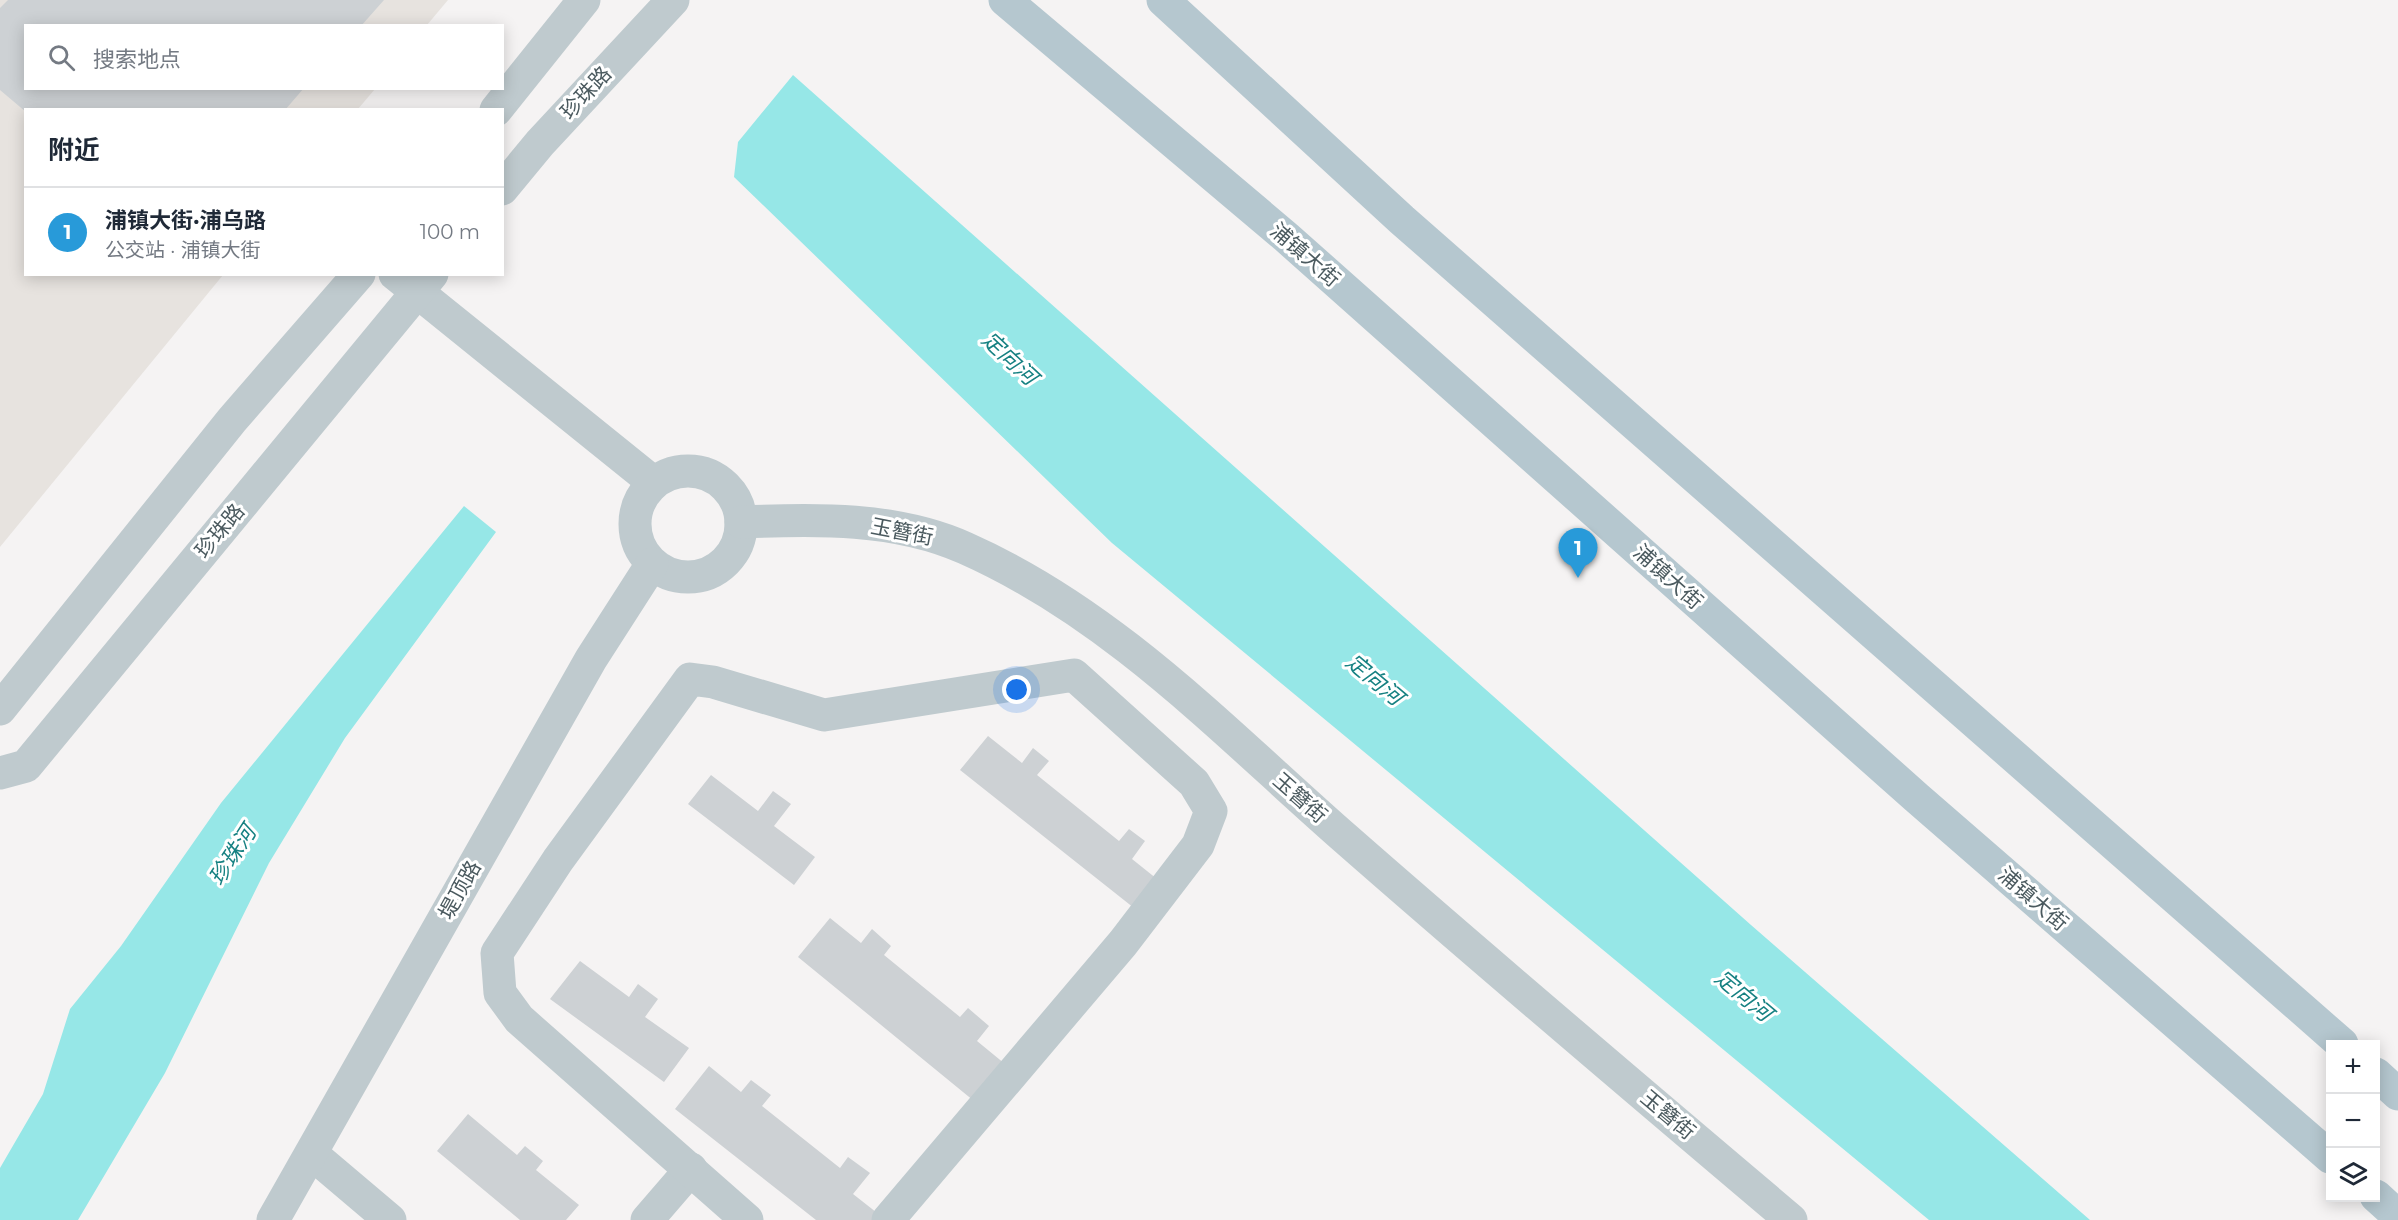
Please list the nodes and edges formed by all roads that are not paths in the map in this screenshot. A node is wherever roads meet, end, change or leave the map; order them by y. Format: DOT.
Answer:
graph roads {
  1 [pos="584,0"];
  2 [pos="673,0"];
  3 [pos="1005,0"];
  4 [pos="1163,0"];
  5 [pos="498,108"];
  6 [pos="504,187"];
  7 [pos="357,276"];
  8 [pos="415,280"];
  9 [pos="653,482"];
  10 [pos="741,522"];
  11 [pos="652,564"];
  12 [pos="0,709"];
  13 [pos="0,773"];
  14 [pos="2337,1040"];
  15 [pos="2380,1078"];
  16 [pos="2398,1094"];
  17 [pos="2326,1153"];
  18 [pos="312,1154"];
  19 [pos="691,1169"];
  20 [pos="2380,1200"];
  21 [pos="2398,1216"];
  22 [pos="273,1220"];
  23 [pos="390,1220"];
  24 [pos="647,1220"];
  25 [pos="747,1220"];
  26 [pos="888,1220"];
  27 [pos="1791,1220"];
  1 -- 5 [label="street"];
  2 -- 6 [label="street, 珍珠路"];
  3 -- 17 [label="main road, 浦镇大街"];
  4 -- 14 [label="main road"];
  7 -- 12 [label="street"];
  8 -- 9 [label="street"];
  8 -- 13 [label="street, 珍珠路"];
  9 -- 10 [label="street"];
  9 -- 11 [label="street"];
  10 -- 11 [label="street"];
  10 -- 27 [label="street, 玉簪街"];
  11 -- 18 [label="street, 堤顶路"];
  15 -- 16 [label="main road"];
  18 -- 22 [label="street, 堤顶路"];
  18 -- 23 [label="street"];
  19 -- 24 [label="street"];
  19 -- 25 [label="street"];
  19 -- 26 [label="street"];
  20 -- 21 [label="main road"];
}
